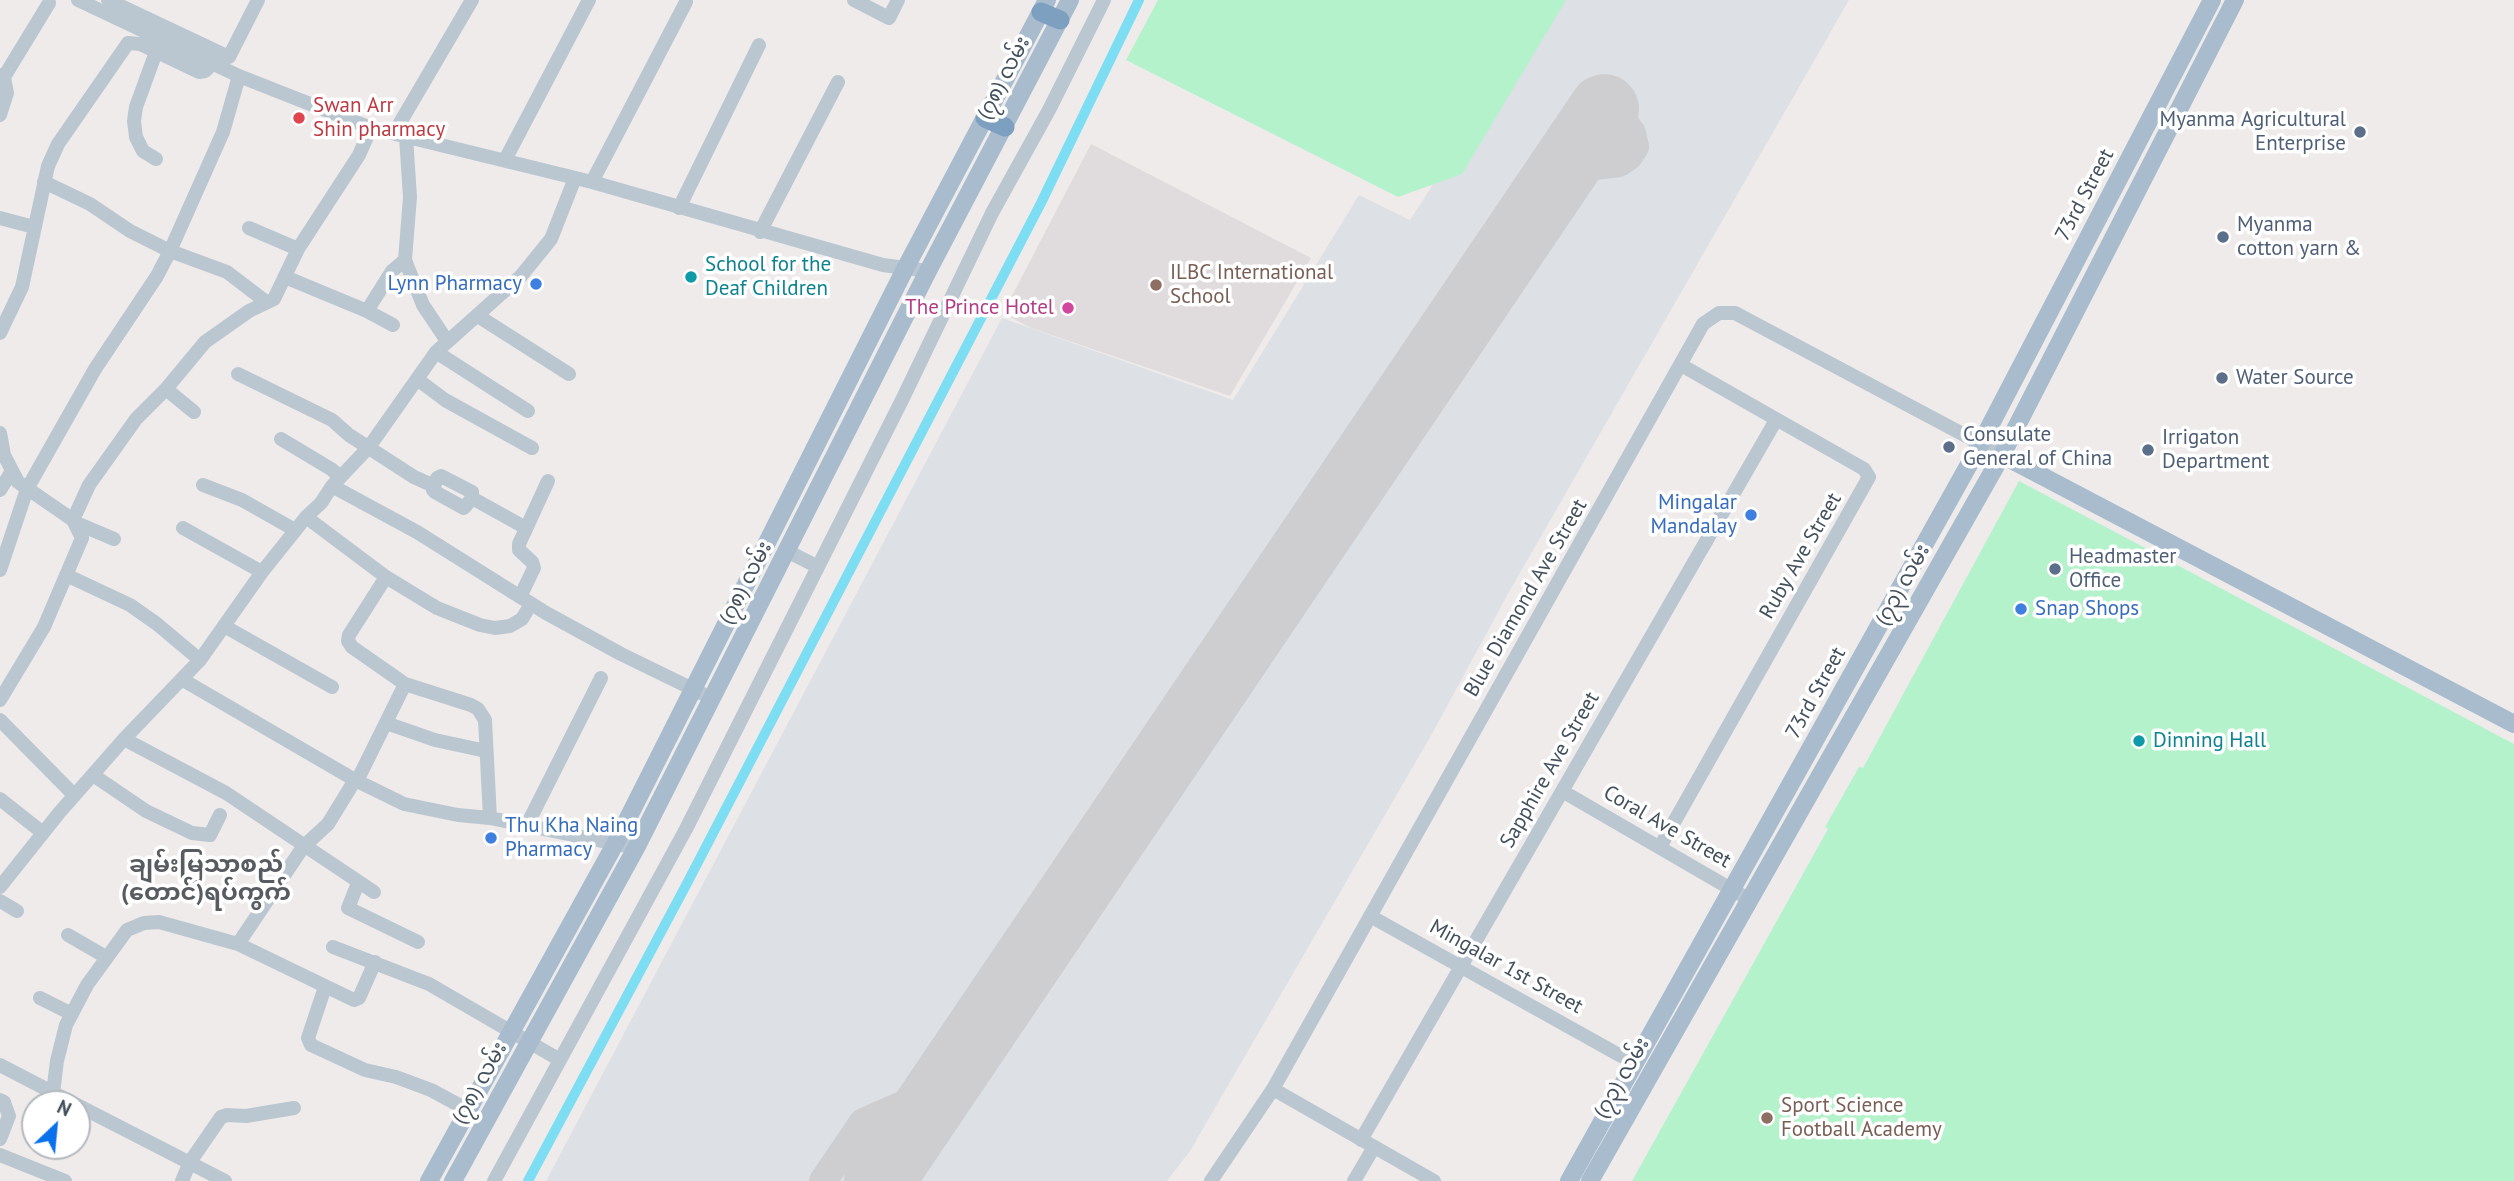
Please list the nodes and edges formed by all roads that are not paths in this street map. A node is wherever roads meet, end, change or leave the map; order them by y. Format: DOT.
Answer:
graph roads {
  1 [pos="78,0"];
  2 [pos="108,0"];
  3 [pos="258,0"];
  4 [pos="472,0"];
  5 [pos="589,0"];
  6 [pos="853,0"];
  7 [pos="898,0"];
  8 [pos="1070,0"];
  9 [pos="1104,0"];
  10 [pos="2212,0"];
  11 [pos="2235,0"];
  12 [pos="686,2"];
  13 [pos="49,3"];
  14 [pos="1044,6"];
  15 [pos="1060,20"];
  16 [pos="759,46"];
  17 [pos="156,52"];
  18 [pos="213,63"];
  19 [pos="2,76"];
  20 [pos="239,76"];
  21 [pos="838,82"];
  22 [pos="0,116"];
  23 [pos="985,118"];
  24 [pos="1004,127"];
  25 [pos="371,128"];
  26 [pos="400,135"];
  27 [pos="156,159"];
  28 [pos="505,160"];
  29 [pos="575,178"];
  30 [pos="44,182"];
  31 [pos="592,183"];
  32 [pos="679,208"];
  33 [pos="0,218"];
  34 [pos="34,227"];
  35 [pos="249,228"];
  36 [pos="760,232"];
  37 [pos="298,248"];
  38 [pos="170,251"];
  39 [pos="405,260"];
  40 [pos="905,269"];
  41 [pos="928,271"];
  42 [pos="285,277"];
  43 [pos="265,301"];
  44 [pos="367,311"];
  45 [pos="478,316"];
  46 [pos="393,325"];
  47 [pos="0,333"];
  48 [pos="447,341"];
  49 [pos="436,352"];
  50 [pos="1682,365"];
  51 [pos="238,374"];
  52 [pos="569,374"];
  53 [pos="417,379"];
  54 [pos="166,389"];
  55 [pos="528,411"];
  56 [pos="194,412"];
  57 [pos="1776,420"];
  58 [pos="0,433"];
  59 [pos="281,439"];
  60 [pos="1981,443"];
  61 [pos="369,447"];
  62 [pos="531,448"];
  63 [pos="2002,455"];
  64 [pos="12,471"];
  65 [pos="548,481"];
  66 [pos="335,483"];
  67 [pos="202,485"];
  68 [pos="26,489"];
  69 [pos="0,490"];
  70 [pos="306,517"];
  71 [pos="75,523"];
  72 [pos="183,528"];
  73 [pos="526,528"];
  74 [pos="295,530"];
  75 [pos="114,539"];
  76 [pos="787,551"];
  77 [pos="818,567"];
  78 [pos="1913,568"];
  79 [pos="0,570"];
  80 [pos="262,572"];
  81 [pos="66,575"];
  82 [pos="386,577"];
  83 [pos="1932,580"];
  84 [pos="526,601"];
  85 [pos="224,626"];
  86 [pos="200,660"];
  87 [pos="601,678"];
  88 [pos="183,680"];
  89 [pos="405,684"];
  90 [pos="332,687"];
  91 [pos="693,688"];
  92 [pos="713,699"];
  93 [pos="0,700"];
  94 [pos="0,720"];
  95 [pos="386,723"];
  96 [pos="2514,724"];
  97 [pos="124,739"];
  98 [pos="486,751"];
  99 [pos="93,775"];
  100 [pos="356,780"];
  101 [pos="1562,791"];
  102 [pos="74,796"];
  103 [pos="0,799"];
  104 [pos="220,815"];
  105 [pos="490,818"];
  106 [pos="527,825"];
  107 [pos="43,833"];
  108 [pos="615,844"];
  109 [pos="303,847"];
  110 [pos="1660,847"];
  111 [pos="636,848"];
  112 [pos="358,883"];
  113 [pos="0,887"];
  114 [pos="1732,889"];
  115 [pos="374,892"];
  116 [pos="1750,900"];
  117 [pos="0,901"];
  118 [pos="17,911"];
  119 [pos="1370,916"];
  120 [pos="68,935"];
  121 [pos="418,942"];
  122 [pos="239,944"];
  123 [pos="333,947"];
  124 [pos="106,957"];
  125 [pos="375,962"];
  126 [pos="1462,966"];
  127 [pos="326,987"];
  128 [pos="40,998"];
  129 [pos="72,1014"];
  130 [pos="511,1031"];
  131 [pos="529,1041"];
  132 [pos="1621,1056"];
  133 [pos="560,1060"];
  134 [pos="0,1065"];
  135 [pos="1273,1089"];
  136 [pos="47,1090"];
  137 [pos="53,1090"];
  138 [pos="0,1100"];
  139 [pos="294,1108"];
  140 [pos="468,1110"];
  141 [pos="91,1112"];
  142 [pos="0,1139"];
  143 [pos="1368,1144"];
  144 [pos="0,1155"];
  145 [pos="190,1162"];
  146 [pos="65,1181"];
  147 [pos="182,1181"];
  148 [pos="225,1181"];
  149 [pos="429,1181"];
  150 [pos="453,1181"];
  151 [pos="494,1181"];
  152 [pos="1211,1181"];
  153 [pos="1354,1181"];
  154 [pos="1434,1181"];
  155 [pos="1569,1181"];
  156 [pos="1590,1181"];
  1 -- 18 [label="street"];
  2 -- 3 [label="street"];
  4 -- 26 [label="street"];
  5 -- 28 [label="street"];
  6 -- 7 [label="street"];
  8 -- 15 [label="main road, (၇၈) လမ်း"];
  9 -- 77 [label="street"];
  10 -- 60 [label="main road, 73rd Street"];
  11 -- 63 [label="main road, (၇၃) လမ်း"];
  12 -- 31 [label="street"];
  13 -- 19 [label="street"];
  14 -- 15 [label="highway"];
  14 -- 23 [label="main road, (၇၈) လမ်း"];
  15 -- 24 [label="main road, (၇၈) လမ်း"];
  16 -- 32 [label="street"];
  17 -- 18 [label="street"];
  17 -- 27 [label="street"];
  17 -- 30 [label="street"];
  18 -- 20 [label="street"];
  19 -- 22 [label="street"];
  20 -- 25 [label="street"];
  20 -- 38 [label="street"];
  21 -- 36 [label="street"];
  23 -- 24 [label="highway"];
  23 -- 40 [label="main road, (၇၈) လမ်း"];
  24 -- 41 [label="main road, (၇၈) လမ်း"];
  25 -- 26 [label="street"];
  25 -- 37 [label="street"];
  26 -- 28 [label="street"];
  26 -- 39 [label="street"];
  28 -- 29 [label="street"];
  29 -- 31 [label="street"];
  29 -- 45 [label="street"];
  30 -- 34 [label="street"];
  30 -- 38 [label="street"];
  31 -- 32 [label="street"];
  32 -- 36 [label="street"];
  33 -- 34 [label="street"];
  34 -- 47 [label="street"];
  35 -- 37 [label="street"];
  36 -- 40 [label="street"];
  37 -- 42 [label="street"];
  38 -- 43 [label="street"];
  38 -- 68 [label="street"];
  39 -- 44 [label="street"];
  39 -- 48 [label="street"];
  40 -- 41 [label="street"];
  40 -- 91 [label="main road, (၇၈) လမ်း"];
  41 -- 76 [label="main road, (၇၈) လမ်း"];
  42 -- 43 [label="street"];
  42 -- 44 [label="street"];
  43 -- 54 [label="street"];
  44 -- 46 [label="street"];
  45 -- 48 [label="street"];
  45 -- 52 [label="street"];
  48 -- 49 [label="street"];
  49 -- 53 [label="street"];
  49 -- 55 [label="street"];
  50 -- 57 [label="street, Ruby Ave Street"];
  50 -- 60 [label="street, Blue Diamond Ave Street"];
  50 -- 119 [label="street, Blue Diamond Ave Street"];
  51 -- 61 [label="street"];
  53 -- 61 [label="street"];
  53 -- 62 [label="street"];
  54 -- 56 [label="street"];
  54 -- 71 [label="street"];
  57 -- 101 [label="street, Sapphire Ave Street"];
  57 -- 110 [label="street, Ruby Ave Street"];
  58 -- 64 [label="street"];
  59 -- 66 [label="street"];
  60 -- 63 [label="street, Blue Diamond Ave Street"];
  60 -- 78 [label="main road, 73rd Street"];
  61 -- 66 [label="street"];
  61 -- 73 [label="street"];
  63 -- 83 [label="main road, (၇၃) လမ်း"];
  63 -- 96 [label="main road"];
  64 -- 68 [label="street"];
  64 -- 69 [label="street"];
  65 -- 73 [label="street"];
  66 -- 70 [label="street"];
  66 -- 84 [label="street"];
  67 -- 74 [label="street"];
  68 -- 71 [label="street"];
  68 -- 79 [label="street"];
  70 -- 74 [label="street"];
  70 -- 82 [label="street"];
  71 -- 75 [label="street"];
  71 -- 81 [label="street"];
  72 -- 80 [label="street"];
  73 -- 84 [label="street"];
  74 -- 80 [label="street"];
  76 -- 77 [label="street"];
  76 -- 92 [label="main road, (၇၈) လမ်း"];
  77 -- 133 [label="street"];
  78 -- 83 [label="main road"];
  78 -- 114 [label="main road, 73rd Street"];
  80 -- 85 [label="street"];
  81 -- 86 [label="street"];
  81 -- 93 [label="street"];
  82 -- 84 [label="street"];
  82 -- 89 [label="street"];
  83 -- 116 [label="main road, (၇၃) လမ်း"];
  84 -- 91 [label="street"];
  85 -- 86 [label="street"];
  85 -- 90 [label="street"];
  86 -- 88 [label="street"];
  87 -- 106 [label="street"];
  88 -- 97 [label="street"];
  88 -- 100 [label="street"];
  89 -- 95 [label="street"];
  89 -- 98 [label="street"];
  91 -- 92 [label="street"];
  91 -- 108 [label="main road, (၇၈) လမ်း"];
  92 -- 111 [label="main road, (၇၈) လမ်း"];
  94 -- 102 [label="street"];
  95 -- 98 [label="street"];
  95 -- 100 [label="street"];
  97 -- 99 [label="street"];
  97 -- 109 [label="street"];
  98 -- 105 [label="street"];
  99 -- 102 [label="street"];
  99 -- 104 [label="street"];
  100 -- 105 [label="street"];
  100 -- 109 [label="street"];
  101 -- 110 [label="street, Coral Ave Street"];
  101 -- 126 [label="street, Sapphire Ave Street"];
  102 -- 107 [label="street"];
  103 -- 107 [label="street"];
  105 -- 106 [label="street"];
  106 -- 108 [label="street"];
  107 -- 113 [label="street"];
  108 -- 111 [label="street"];
  108 -- 130 [label="main road, (၇၈) လမ်း"];
  109 -- 112 [label="street"];
  109 -- 122 [label="street"];
  110 -- 114 [label="street, Coral Ave Street"];
  111 -- 131 [label="main road, (၇၈) လမ်း"];
  112 -- 115 [label="street"];
  112 -- 121 [label="street"];
  114 -- 116 [label="street, Coral Ave Street"];
  114 -- 155 [label="main road, 73rd Street"];
  116 -- 156 [label="main road, (၇၃) လမ်း"];
  117 -- 118 [label="street"];
  119 -- 126 [label="street, Mingalar 1st Street"];
  119 -- 135 [label="street, Blue Diamond Ave Street"];
  120 -- 124 [label="street"];
  122 -- 124 [label="street"];
  122 -- 127 [label="street"];
  123 -- 125 [label="street"];
  124 -- 129 [label="street"];
  125 -- 127 [label="street"];
  125 -- 130 [label="street"];
  126 -- 132 [label="street, Mingalar 1st Street"];
  126 -- 143 [label="street, Sapphire Ave Street"];
  127 -- 140 [label="street"];
  128 -- 129 [label="street"];
  129 -- 137 [label="street"];
  130 -- 131 [label="street"];
  130 -- 140 [label="main road, (၇၈) လမ်း"];
  131 -- 133 [label="street"];
  131 -- 150 [label="main road, (၇၈) လမ်း"];
  133 -- 151 [label="street"];
  134 -- 136 [label="street"];
  135 -- 143 [label="street"];
  135 -- 152 [label="street, Blue Diamond Ave Street"];
  138 -- 142 [label="street"];
  139 -- 145 [label="street"];
  140 -- 149 [label="main road, (၇၈) လမ်း"];
  141 -- 145 [label="street"];
  143 -- 153 [label="street, Sapphire Ave Street"];
  143 -- 154 [label="street"];
  144 -- 146 [label="street"];
  145 -- 147 [label="street"];
  145 -- 148 [label="street"];
}
